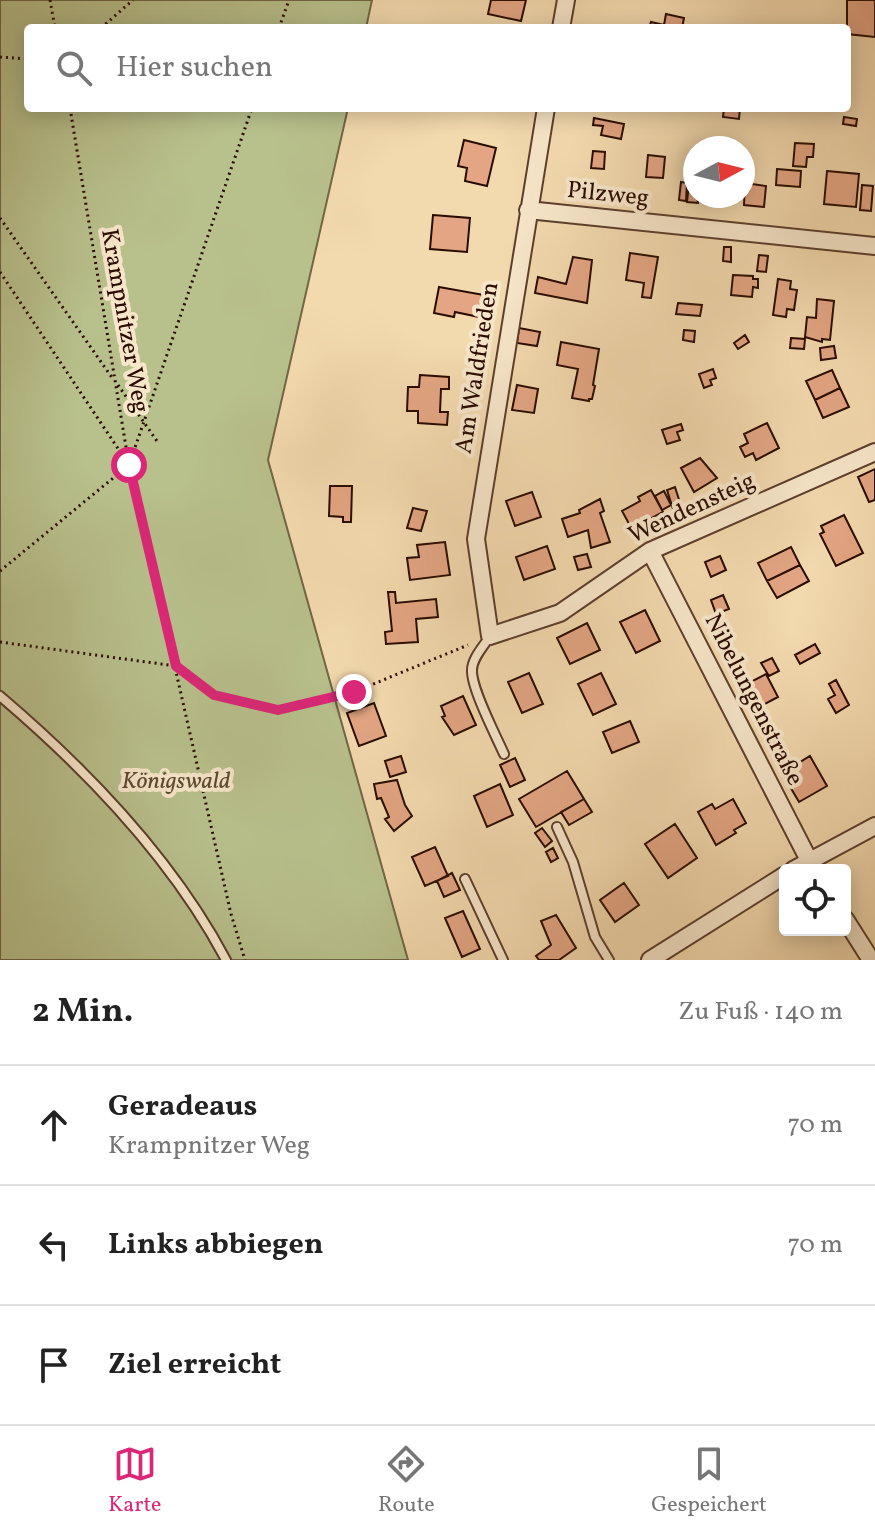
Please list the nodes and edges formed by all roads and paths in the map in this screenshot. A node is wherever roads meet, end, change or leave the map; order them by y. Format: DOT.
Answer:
graph roads {
  1 [pos="50,0"];
  2 [pos="133,0"];
  3 [pos="289,0"];
  4 [pos="566,0"];
  5 [pos="54,24"];
  6 [pos="106,24"];
  7 [pos="280,24"];
  8 [pos="562,24"];
  9 [pos="0,57"];
  10 [pos="24,59"];
  11 [pos="71,112"];
  12 [pos="251,112"];
  13 [pos="545,112"];
  14 [pos="528,210"];
  15 [pos="0,218"];
  16 [pos="875,246"];
  17 [pos="0,272"];
  18 [pos="115,381"];
  19 [pos="144,422"];
  20 [pos="159,444"];
  21 [pos="875,452"];
  22 [pos="129,465"];
  23 [pos="650,551"];
  24 [pos="0,571"];
  25 [pos="490,636"];
  26 [pos="0,642"];
  27 [pos="176,666"];
  28 [pos="0,696"];
  29 [pos="504,754"];
  30 [pos="875,826"];
  31 [pos="557,827"];
  32 [pos="810,864"];
  33 [pos="813,864"];
  34 [pos="465,879"];
  35 [pos="779,879"];
  36 [pos="851,928"];
  37 [pos="226,960"];
  38 [pos="245,960"];
  39 [pos="503,960"];
  40 [pos="609,960"];
  41 [pos="650,960"];
  42 [pos="871,960"];
  1 -- 5 [label="path"];
  2 -- 6 [label="path"];
  3 -- 7 [label="path"];
  4 -- 8 [label="street"];
  9 -- 10 [label="path"];
  11 -- 18 [label="path, Krampnitzer Weg"];
  12 -- 19 [label="path"];
  13 -- 14 [label="street, Am Waldfrieden"];
  14 -- 16 [label="street, Pilzweg"];
  14 -- 25 [label="street, Am Waldfrieden"];
  15 -- 18 [label="path"];
  17 -- 22 [label="path"];
  18 -- 19 [label="path"];
  18 -- 22 [label="path, Krampnitzer Weg"];
  19 -- 20 [label="path"];
  19 -- 22 [label="path"];
  21 -- 23 [label="street, Wendensteig"];
  22 -- 24 [label="path"];
  22 -- 27 [label="path, Krampnitzer Weg"];
  23 -- 25 [label="street, Wendensteig"];
  23 -- 32 [label="street, Nibelungenstraße"];
  25 -- 27 [label="path"];
  25 -- 29 [label="lane"];
  26 -- 27 [label="path"];
  27 -- 38 [label="path, Krampnitzer Weg"];
  28 -- 37 [label="lane"];
  30 -- 33 [label="street"];
  31 -- 40 [label="lane"];
  34 -- 39 [label="lane"];
  35 -- 41 [label="street"];
  36 -- 42 [label="street"];
}
